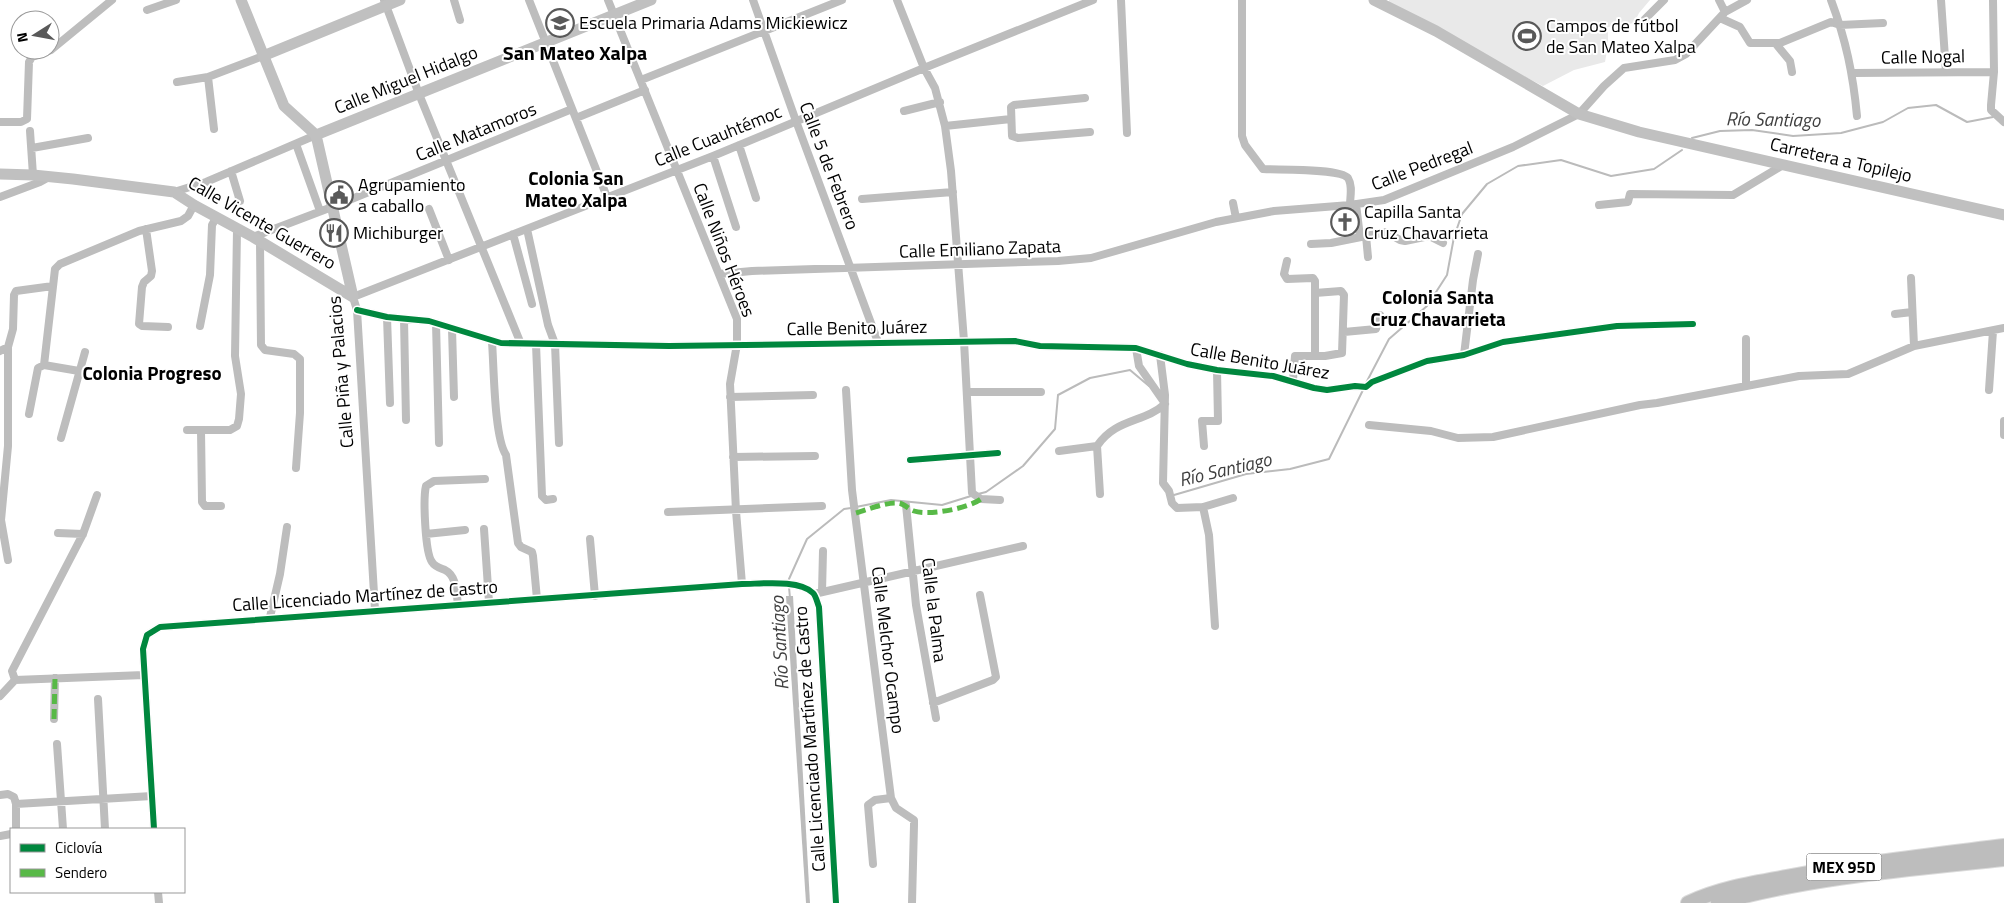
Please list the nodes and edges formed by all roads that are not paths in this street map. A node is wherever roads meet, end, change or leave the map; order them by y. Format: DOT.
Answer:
graph roads {
  1 [pos="112,0"];
  2 [pos="176,0"];
  3 [pos="241,0"];
  4 [pos="400,0"];
  5 [pos="454,0"];
  6 [pos="529,0"];
  7 [pos="608,0"];
  8 [pos="651,0"];
  9 [pos="753,0"];
  10 [pos="842,0"];
  11 [pos="897,0"];
  12 [pos="1093,0"];
  13 [pos="1121,0"];
  14 [pos="1242,0"];
  15 [pos="1374,0"];
  16 [pos="1664,0"];
  17 [pos="1719,0"];
  18 [pos="1747,0"];
  19 [pos="1831,0"];
  20 [pos="1941,0"];
  21 [pos="1993,0"];
  22 [pos="385,3"];
  23 [pos="147,10"];
  24 [pos="614,15"];
  25 [pos="1722,15"];
  26 [pos="460,20"];
  27 [pos="1644,21"];
  28 [pos="1883,23"];
  29 [pos="1840,25"];
  30 [pos="764,31"];
  31 [pos="545,42"];
  32 [pos="1776,44"];
  33 [pos="264,56"];
  34 [pos="924,68"];
  35 [pos="1792,72"];
  36 [pos="1946,72"];
  37 [pos="1994,72"];
  38 [pos="1852,73"];
  39 [pos="208,77"];
  40 [pos="641,80"];
  41 [pos="176,82"];
  42 [pos="645,90"];
  43 [pos="419,94"];
  44 [pos="1085,98"];
  45 [pos="940,102"];
  46 [pos="572,109"];
  47 [pos="904,111"];
  48 [pos="1580,114"];
  49 [pos="1857,116"];
  50 [pos="576,118"];
  51 [pos="1011,119"];
  52 [pos="0,122"];
  53 [pos="796,122"];
  54 [pos="2004,122"];
  55 [pos="945,126"];
  56 [pos="214,129"];
  57 [pos="30,131"];
  58 [pos="1090,132"];
  59 [pos="1127,133"];
  60 [pos="316,135"];
  61 [pos="88,138"];
  62 [pos="296,144"];
  63 [pos="739,145"];
  64 [pos="32,148"];
  65 [pos="713,156"];
  66 [pos="446,160"];
  67 [pos="1783,165"];
  68 [pos="676,170"];
  69 [pos="231,171"];
  70 [pos="0,174"];
  71 [pos="33,175"];
  72 [pos="49,177"];
  73 [pos="174,192"];
  74 [pos="953,192"];
  75 [pos="0,197"];
  76 [pos="607,197"];
  77 [pos="756,198"];
  78 [pos="862,199"];
  79 [pos="240,201"];
  80 [pos="1233,203"];
  81 [pos="1353,205"];
  82 [pos="1599,205"];
  83 [pos="194,206"];
  84 [pos="332,207"];
  85 [pos="429,209"];
  86 [pos="320,211"];
  87 [pos="2004,215"];
  88 [pos="216,218"];
  89 [pos="1236,218"];
  90 [pos="736,227"];
  91 [pos="146,229"];
  92 [pos="527,229"];
  93 [pos="238,230"];
  94 [pos="513,234"];
  95 [pos="1363,237"];
  96 [pos="256,239"];
  97 [pos="1443,243"];
  98 [pos="1311,244"];
  99 [pos="482,247"];
  100 [pos="1478,254"];
  101 [pos="1368,257"];
  102 [pos="449,260"];
  103 [pos="1287,261"];
  104 [pos="958,266"];
  105 [pos="851,268"];
  106 [pos="719,274"];
  107 [pos="1911,278"];
  108 [pos="54,286"];
  109 [pos="1315,293"];
  110 [pos="353,297"];
  111 [pos="532,304"];
  112 [pos="356,310"];
  113 [pos="1912,312"];
  114 [pos="1895,314"];
  115 [pos="1380,315"];
  116 [pos="387,317"];
  117 [pos="404,319"];
  118 [pos="436,324"];
  119 [pos="1693,324"];
  120 [pos="200,326"];
  121 [pos="168,327"];
  122 [pos="2004,328"];
  123 [pos="452,330"];
  124 [pos="1994,331"];
  125 [pos="1344,332"];
  126 [pos="1746,339"];
  127 [pos="964,341"];
  128 [pos="492,342"];
  129 [pos="878,342"];
  130 [pos="521,344"];
  131 [pos="536,344"];
  132 [pos="555,344"];
  133 [pos="737,344"];
  134 [pos="1914,346"];
  135 [pos="8,347"];
  136 [pos="1136,348"];
  137 [pos="0,351"];
  138 [pos="85,352"];
  139 [pos="1160,355"];
  140 [pos="1314,355"];
  141 [pos="1464,355"];
  142 [pos="44,365"];
  143 [pos="1217,370"];
  144 [pos="79,371"];
  145 [pos="1293,380"];
  146 [pos="1746,385"];
  147 [pos="846,390"];
  148 [pos="1989,390"];
  149 [pos="968,392"];
  150 [pos="1041,392"];
  151 [pos="813,395"];
  152 [pos="454,397"];
  153 [pos="730,397"];
  154 [pos="390,402"];
  155 [pos="1161,407"];
  156 [pos="28,414"];
  157 [pos="406,420"];
  158 [pos="2004,421"];
  159 [pos="1369,425"];
  160 [pos="187,430"];
  161 [pos="201,430"];
  162 [pos="2004,434"];
  163 [pos="61,438"];
  164 [pos="439,443"];
  165 [pos="559,443"];
  166 [pos="1097,446"];
  167 [pos="1204,446"];
  168 [pos="1059,451"];
  169 [pos="998,452"];
  170 [pos="970,454"];
  171 [pos="816,456"];
  172 [pos="733,457"];
  173 [pos="910,460"];
  174 [pos="296,468"];
  175 [pos="485,479"];
  176 [pos="1100,494"];
  177 [pos="96,495"];
  178 [pos="1233,498"];
  179 [pos="553,499"];
  180 [pos="1000,500"];
  181 [pos="906,505"];
  182 [pos="221,506"];
  183 [pos="822,506"];
  184 [pos="1203,507"];
  185 [pos="736,511"];
  186 [pos="668,512"];
  187 [pos="286,527"];
  188 [pos="484,529"];
  189 [pos="465,530"];
  190 [pos="58,533"];
  191 [pos="83,534"];
  192 [pos="426,534"];
  193 [pos="590,538"];
  194 [pos="1023,546"];
  195 [pos="823,551"];
  196 [pos="8,560"];
  197 [pos="914,572"];
  198 [pos="864,583"];
  199 [pos="742,584"];
  200 [pos="818,593"];
  201 [pos="980,595"];
  202 [pos="595,596"];
  203 [pos="537,599"];
  204 [pos="489,602"];
  205 [pos="458,604"];
  206 [pos="374,610"];
  207 [pos="270,617"];
  208 [pos="1215,626"];
  209 [pos="144,675"];
  210 [pos="55,678"];
  211 [pos="15,680"];
  212 [pos="0,696"];
  213 [pos="98,699"];
  214 [pos="933,704"];
  215 [pos="936,718"];
  216 [pos="54,719"];
  217 [pos="57,744"];
  218 [pos="0,795"];
  219 [pos="152,796"];
  220 [pos="103,798"];
  221 [pos="891,798"];
  222 [pos="62,801"];
  223 [pos="16,804"];
  224 [pos="16,828"];
  225 [pos="63,828"];
  226 [pos="105,828"];
  227 [pos="154,828"];
  228 [pos="2004,846"];
  229 [pos="2004,859"];
  230 [pos="873,864"];
  231 [pos="836,903"];
  232 [pos="912,903"];
  233 [pos="1688,903"];
  234 [pos="1718,903"];
  1 -- 52 [label="street"];
  2 -- 23 [label="street"];
  3 -- 33 [label="main road"];
  4 -- 22 [label="main road"];
  5 -- 26 [label="street"];
  6 -- 31 [label="street"];
  7 -- 24 [label="street, Calle Niños Héroes"];
  8 -- 24 [label="main road, Calle Miguel Hidalgo"];
  9 -- 30 [label="street, Calle 5 de Febrero"];
  10 -- 30 [label="street"];
  11 -- 34 [label="street"];
  12 -- 34 [label="street, Calle Cuauhtémoc"];
  13 -- 59 [label="street"];
  14 -- 81 [label="street"];
  15 -- 48 [label="main road, Carretera a Topilejo"];
  16 -- 27 [label="street"];
  17 -- 25 [label="street"];
  18 -- 25 [label="street"];
  19 -- 29 [label="street"];
  20 -- 36 [label="street"];
  21 -- 37 [label="street"];
  22 -- 33 [label="main road"];
  22 -- 43 [label="street"];
  24 -- 31 [label="main road, Calle Miguel Hidalgo"];
  24 -- 40 [label="street, Calle Niños Héroes"];
  25 -- 32 [label="street"];
  25 -- 48 [label="street"];
  28 -- 29 [label="street"];
  29 -- 32 [label="street"];
  29 -- 38 [label="street"];
  30 -- 40 [label="street"];
  30 -- 53 [label="street, Calle 5 de Febrero"];
  31 -- 43 [label="main road, Calle Miguel Hidalgo"];
  31 -- 46 [label="street"];
  32 -- 35 [label="street"];
  33 -- 39 [label="street"];
  33 -- 60 [label="main road"];
  34 -- 45 [label="street"];
  34 -- 53 [label="street, Calle Cuauhtémoc"];
  36 -- 37 [label="street, Calle Nogal"];
  36 -- 38 [label="street, Calle Nogal"];
  37 -- 54 [label="street"];
  38 -- 49 [label="street"];
  39 -- 41 [label="street"];
  39 -- 56 [label="street"];
  40 -- 42 [label="street, Calle Niños Héroes"];
  42 -- 50 [label="street"];
  42 -- 68 [label="street, Calle Niños Héroes"];
  43 -- 60 [label="main road, Calle Miguel Hidalgo"];
  43 -- 66 [label="street"];
  44 -- 51 [label="street"];
  45 -- 47 [label="street"];
  45 -- 55 [label="street"];
  46 -- 50 [label="street"];
  46 -- 66 [label="street, Calle Matamoros"];
  48 -- 67 [label="main road, Carretera a Topilejo"];
  48 -- 81 [label="street, Calle Pedregal"];
  50 -- 76 [label="street"];
  51 -- 55 [label="street"];
  51 -- 58 [label="street"];
  53 -- 63 [label="street, Calle Cuauhtémoc"];
  53 -- 105 [label="street, Calle 5 de Febrero"];
  55 -- 74 [label="street"];
  57 -- 64 [label="street"];
  60 -- 62 [label="street, Calle Miguel Hidalgo"];
  60 -- 84 [label="main road, Calle Piña y Palacios"];
  61 -- 64 [label="street"];
  62 -- 69 [label="street, Calle Miguel Hidalgo"];
  62 -- 86 [label="street"];
  63 -- 65 [label="street, Calle Cuauhtémoc"];
  63 -- 77 [label="street"];
  64 -- 71 [label="street"];
  65 -- 68 [label="street, Calle Cuauhtémoc"];
  65 -- 90 [label="street"];
  66 -- 84 [label="street, Calle Matamoros"];
  66 -- 99 [label="street"];
  67 -- 82 [label="street"];
  67 -- 87 [label="main road, Carretera a Topilejo"];
  68 -- 76 [label="street, Calle Cuauhtémoc"];
  68 -- 106 [label="street, Calle Niños Héroes"];
  69 -- 73 [label="street, Calle Miguel Hidalgo"];
  69 -- 79 [label="street"];
  70 -- 71 [label="main road, Calle Vicente Guerrero"];
  71 -- 72 [label="main road, Calle Vicente Guerrero"];
  72 -- 73 [label="main road, Calle Vicente Guerrero"];
  72 -- 75 [label="street"];
  73 -- 83 [label="main road, Calle Vicente Guerrero"];
  74 -- 78 [label="street"];
  74 -- 104 [label="street"];
  76 -- 92 [label="street, Calle Cuauhtémoc"];
  80 -- 89 [label="street"];
  81 -- 89 [label="street, Calle Pedregal"];
  81 -- 95 [label="street"];
  83 -- 88 [label="main road, Calle Vicente Guerrero"];
  83 -- 91 [label="street"];
  84 -- 86 [label="street, Calle Matamoros"];
  84 -- 110 [label="main road, Calle Piña y Palacios"];
  85 -- 102 [label="street"];
  86 -- 96 [label="street, Calle Matamoros"];
  88 -- 93 [label="main road, Calle Vicente Guerrero"];
  88 -- 120 [label="street"];
  89 -- 104 [label="street, Calle Emiliano Zapata"];
  91 -- 108 [label="street"];
  91 -- 121 [label="street"];
  92 -- 94 [label="street, Calle Cuauhtémoc"];
  92 -- 132 [label="street"];
  93 -- 96 [label="main road, Calle Vicente Guerrero"];
  93 -- 161 [label="street"];
  94 -- 99 [label="street, Calle Cuauhtémoc"];
  94 -- 111 [label="street"];
  95 -- 97 [label="street"];
  95 -- 98 [label="street"];
  95 -- 101 [label="street"];
  96 -- 110 [label="main road, Calle Vicente Guerrero"];
  96 -- 174 [label="street"];
  99 -- 102 [label="street, Calle Cuauhtémoc"];
  99 -- 130 [label="street"];
  100 -- 141 [label="street"];
  102 -- 110 [label="street, Calle Cuauhtémoc"];
  103 -- 109 [label="street"];
  104 -- 105 [label="street, Calle Emiliano Zapata"];
  104 -- 127 [label="street"];
  105 -- 106 [label="street, Calle Emiliano Zapata"];
  105 -- 129 [label="street, Calle 5 de Febrero"];
  106 -- 133 [label="street, Calle Niños Héroes"];
  107 -- 113 [label="street"];
  108 -- 135 [label="street"];
  108 -- 142 [label="street"];
  109 -- 125 [label="street, Calle Benito Juárez"];
  109 -- 140 [label="street"];
  110 -- 112 [label="street, Calle Piña y Palacios"];
  112 -- 116 [label="street, Calle Benito Juárez"];
  112 -- 206 [label="street, Calle Piña y Palacios"];
  113 -- 114 [label="street"];
  113 -- 134 [label="street"];
  115 -- 125 [label="street"];
  116 -- 117 [label="street, Calle Benito Juárez"];
  116 -- 154 [label="street"];
  117 -- 118 [label="street, Calle Benito Juárez"];
  117 -- 157 [label="street"];
  118 -- 123 [label="street, Calle Benito Juárez"];
  118 -- 164 [label="street"];
  119 -- 141 [label="street"];
  122 -- 124 [label="street"];
  123 -- 128 [label="street, Calle Benito Juárez"];
  123 -- 152 [label="street"];
  124 -- 134 [label="street"];
  124 -- 148 [label="street"];
  125 -- 140 [label="street, Calle Benito Juárez"];
  126 -- 146 [label="street"];
  127 -- 129 [label="street, Calle Benito Juárez"];
  127 -- 136 [label="street, Calle Benito Juárez"];
  127 -- 149 [label="street"];
  128 -- 130 [label="street, Calle Benito Juárez"];
  128 -- 203 [label="street"];
  129 -- 133 [label="street, Calle Benito Juárez"];
  130 -- 131 [label="street, Calle Benito Juárez"];
  131 -- 132 [label="street, Calle Benito Juárez"];
  131 -- 179 [label="street"];
  132 -- 133 [label="street, Calle Benito Juárez"];
  132 -- 165 [label="street"];
  133 -- 153 [label="street, Calle Niños Héroes"];
  134 -- 146 [label="street"];
  135 -- 137 [label="street"];
  135 -- 196 [label="street"];
  136 -- 139 [label="street, Calle Benito Juárez"];
  136 -- 155 [label="street"];
  138 -- 144 [label="street"];
  139 -- 143 [label="street, Calle Benito Juárez"];
  139 -- 155 [label="street"];
  140 -- 145 [label="street, Calle Benito Juárez"];
  141 -- 145 [label="street, Calle Benito Juárez"];
  142 -- 144 [label="street"];
  142 -- 156 [label="street"];
  143 -- 145 [label="street, Calle Benito Juárez"];
  143 -- 167 [label="street"];
  144 -- 163 [label="street"];
  146 -- 159 [label="street"];
  147 -- 198 [label="street, Calle Melchor Ocampo"];
  149 -- 150 [label="street"];
  149 -- 170 [label="street"];
  151 -- 153 [label="street"];
  153 -- 172 [label="street, Calle Niños Héroes"];
  155 -- 166 [label="street"];
  155 -- 184 [label="street"];
  158 -- 162 [label="street"];
  160 -- 161 [label="street"];
  161 -- 182 [label="street"];
  166 -- 168 [label="street"];
  166 -- 176 [label="street"];
  169 -- 170 [label="street"];
  170 -- 173 [label="street"];
  170 -- 180 [label="street"];
  171 -- 172 [label="street"];
  172 -- 185 [label="street, Calle Niños Héroes"];
  175 -- 192 [label="street"];
  177 -- 191 [label="street"];
  178 -- 184 [label="street"];
  181 -- 197 [label="street, Calle la Palma"];
  183 -- 185 [label="street"];
  184 -- 208 [label="street"];
  185 -- 186 [label="street"];
  185 -- 199 [label="street, Calle Niños Héroes"];
  187 -- 207 [label="street"];
  188 -- 204 [label="street"];
  189 -- 192 [label="street"];
  190 -- 191 [label="street"];
  191 -- 211 [label="street"];
  192 -- 205 [label="street"];
  193 -- 202 [label="street"];
  194 -- 197 [label="street"];
  195 -- 200 [label="street"];
  197 -- 198 [label="street"];
  197 -- 214 [label="street, Calle la Palma"];
  198 -- 200 [label="street"];
  198 -- 221 [label="street, Calle Melchor Ocampo"];
  199 -- 200 [label="street, Calle Licenciado Martínez de Castro"];
  199 -- 202 [label="street, Calle Licenciado Martínez de Castro"];
  200 -- 231 [label="street, Calle Licenciado Martínez de Castro"];
  201 -- 214 [label="street"];
  202 -- 203 [label="street, Calle Licenciado Martínez de Castro"];
  203 -- 204 [label="street, Calle Licenciado Martínez de Castro"];
  204 -- 205 [label="street, Calle Licenciado Martínez de Castro"];
  205 -- 206 [label="street, Calle Licenciado Martínez de Castro"];
  206 -- 207 [label="street, Calle Licenciado Martínez de Castro"];
  207 -- 209 [label="street, Calle Licenciado Martínez de Castro"];
  209 -- 210 [label="street"];
  209 -- 219 [label="street, Calle Licenciado Martínez de Castro"];
  210 -- 211 [label="street"];
  210 -- 216 [label="street"];
  211 -- 212 [label="street"];
  213 -- 220 [label="street"];
  214 -- 215 [label="street, Calle la Palma"];
  217 -- 222 [label="street"];
  218 -- 223 [label="street"];
  219 -- 220 [label="street"];
  219 -- 227 [label="street, Calle Licenciado Martínez de Castro"];
  220 -- 222 [label="street"];
  220 -- 226 [label="street"];
  221 -- 230 [label="street"];
  221 -- 232 [label="street"];
  222 -- 223 [label="street"];
  222 -- 225 [label="street"];
  223 -- 224 [label="street"];
  228 -- 233 [label="highway, MEX 95D"];
  229 -- 234 [label="highway, MEX 95D"];
}
